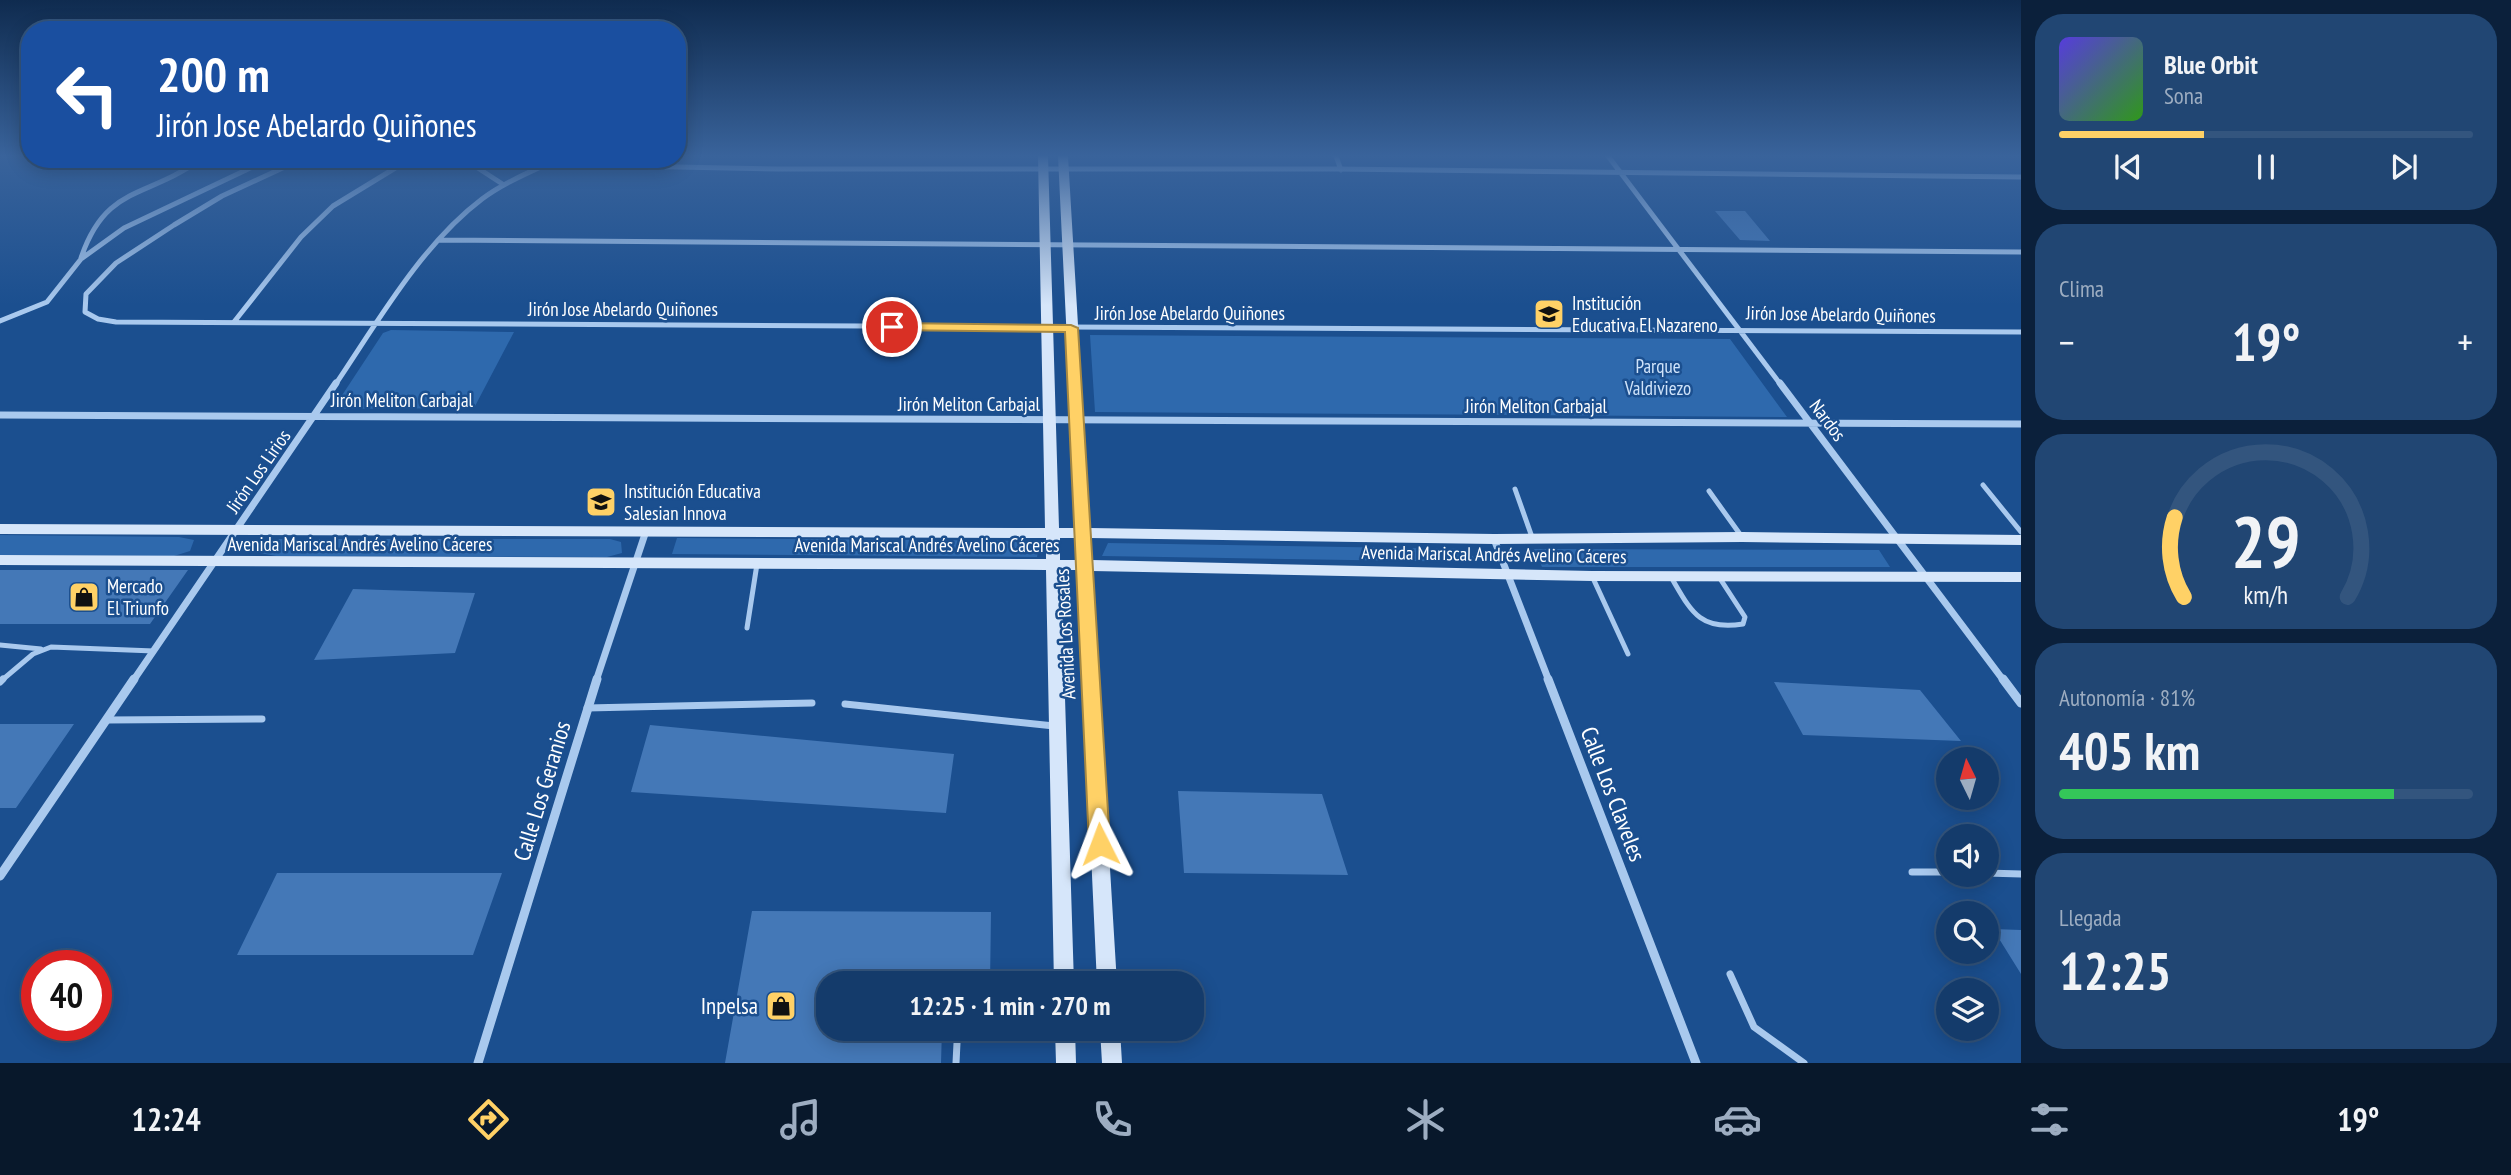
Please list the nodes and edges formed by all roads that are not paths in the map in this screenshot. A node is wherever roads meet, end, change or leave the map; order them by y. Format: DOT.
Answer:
graph roads {
  1 [pos="112,206"];
  2 [pos="171,206"];
  3 [pos="206,206"];
  4 [pos="334,206"];
  5 [pos="476,206"];
  6 [pos="1044,206"];
  7 [pos="1065,206"];
  8 [pos="1646,206"];
  9 [pos="439,240"];
  10 [pos="1045,245"];
  11 [pos="1067,246"];
  12 [pos="1680,249"];
  13 [pos="2021,252"];
  14 [pos="81,259"];
  15 [pos="0,321"];
  16 [pos="234,322"];
  17 [pos="377,323"];
  18 [pos="1047,328"];
  19 [pos="1071,328"];
  20 [pos="1740,329"];
  21 [pos="2021,332"];
  22 [pos="0,415"];
  23 [pos="316,415"];
  24 [pos="1050,420"];
  25 [pos="1076,420"];
  26 [pos="1810,422"];
  27 [pos="2021,425"];
  28 [pos="1983,485"];
  29 [pos="1515,489"];
  30 [pos="1709,491"];
  31 [pos="0,529"];
  32 [pos="236,530"];
  33 [pos="646,531"];
  34 [pos="2021,532"];
  35 [pos="1053,533"];
  36 [pos="1083,533"];
  37 [pos="1532,537"];
  38 [pos="1742,537"];
  39 [pos="1494,539"];
  40 [pos="1896,539"];
  41 [pos="2021,540"];
  42 [pos="0,560"];
  43 [pos="214,563"];
  44 [pos="635,564"];
  45 [pos="757,564"];
  46 [pos="1054,565"];
  47 [pos="1084,565"];
  48 [pos="1508,573"];
  49 [pos="1923,575"];
  50 [pos="1592,576"];
  51 [pos="1671,576"];
  52 [pos="1719,577"];
  53 [pos="2021,577"];
  54 [pos="747,628"];
  55 [pos="0,645"];
  56 [pos="41,649"];
  57 [pos="154,650"];
  58 [pos="1628,654"];
  59 [pos="0,682"];
  60 [pos="812,703"];
  61 [pos="845,704"];
  62 [pos="2021,704"];
  63 [pos="587,708"];
  64 [pos="262,719"];
  65 [pos="107,720"];
  66 [pos="1058,726"];
  67 [pos="1912,872"];
  68 [pos="1936,872"];
  69 [pos="1999,873"];
  70 [pos="2021,874"];
  71 [pos="0,876"];
  72 [pos="1064,971"];
  73 [pos="1106,971"];
  74 [pos="1730,974"];
  75 [pos="1065,1041"];
  76 [pos="1111,1041"];
  77 [pos="957,1043"];
  78 [pos="478,1063"];
  79 [pos="956,1063"];
  80 [pos="1066,1063"];
  81 [pos="1112,1063"];
  82 [pos="1696,1063"];
  83 [pos="1804,1063"];
  1 -- 14 [label="street"];
  2 -- 14 [label="street"];
  3 -- 16 [label="street, Jirón Jose Abelardo Quiñones"];
  4 -- 16 [label="street"];
  5 -- 9 [label="street, Jirón Los Lirios"];
  6 -- 10 [label="street, Avenida Los Rosales"];
  7 -- 11 [label="street, Avenida Los Rosales"];
  8 -- 12 [label="street, Nardos"];
  9 -- 10 [label="street"];
  9 -- 17 [label="street, Jirón Los Lirios"];
  10 -- 11 [label="street"];
  10 -- 18 [label="street, Avenida Los Rosales"];
  11 -- 12 [label="street"];
  11 -- 19 [label="street, Avenida Los Rosales"];
  12 -- 13 [label="street"];
  12 -- 20 [label="street, Nardos"];
  14 -- 15 [label="street"];
  16 -- 17 [label="street, Jirón Jose Abelardo Quiñones"];
  17 -- 18 [label="street, Jirón Jose Abelardo Quiñones"];
  17 -- 23 [label="street, Jirón Los Lirios"];
  18 -- 19 [label="street, Jirón Jose Abelardo Quiñones"];
  18 -- 24 [label="street, Avenida Los Rosales"];
  19 -- 20 [label="street, Jirón Jose Abelardo Quiñones"];
  19 -- 25 [label="street, Avenida Los Rosales"];
  20 -- 21 [label="street, Jirón Jose Abelardo Quiñones"];
  20 -- 26 [label="street, Nardos"];
  22 -- 23 [label="street, Jirón Meliton Carbajal"];
  23 -- 24 [label="street, Jirón Meliton Carbajal"];
  23 -- 32 [label="street, Jirón Los Lirios"];
  24 -- 25 [label="street, Jirón Meliton Carbajal"];
  24 -- 35 [label="street, Avenida Los Rosales"];
  25 -- 26 [label="street, Jirón Meliton Carbajal"];
  25 -- 36 [label="street, Avenida Los Rosales"];
  26 -- 27 [label="street, Jirón Meliton Carbajal"];
  26 -- 40 [label="street, Nardos"];
  28 -- 34 [label="lane"];
  29 -- 37 [label="lane"];
  30 -- 38 [label="lane"];
  31 -- 32 [label="street, Avenida Mariscal Andrés Avelino Cáceres"];
  32 -- 33 [label="street, Avenida Mariscal Andrés Avelino Cáceres"];
  32 -- 43 [label="street, Jirón Los Lirios"];
  33 -- 35 [label="street, Avenida Mariscal Andrés Avelino Cáceres"];
  33 -- 44 [label="street, Calle Los Geranios"];
  35 -- 36 [label="street, Avenida Mariscal Andrés Avelino Cáceres"];
  35 -- 46 [label="street, Avenida Los Rosales"];
  36 -- 39 [label="street, Avenida Mariscal Andrés Avelino Cáceres"];
  36 -- 47 [label="street, Avenida Los Rosales"];
  37 -- 38 [label="street, Avenida Mariscal Andrés Avelino Cáceres"];
  37 -- 39 [label="street, Avenida Mariscal Andrés Avelino Cáceres"];
  38 -- 40 [label="street, Avenida Mariscal Andrés Avelino Cáceres"];
  39 -- 48 [label="street, Calle Los Claveles"];
  40 -- 41 [label="street, Avenida Mariscal Andrés Avelino Cáceres"];
  40 -- 49 [label="street, Nardos"];
  42 -- 43 [label="street, Avenida Mariscal Andrés Avelino Cáceres"];
  43 -- 44 [label="street, Avenida Mariscal Andrés Avelino Cáceres"];
  43 -- 57 [label="street, Jirón Los Lirios"];
  44 -- 45 [label="street, Avenida Mariscal Andrés Avelino Cáceres"];
  44 -- 63 [label="street, Calle Los Geranios"];
  45 -- 46 [label="street, Avenida Mariscal Andrés Avelino Cáceres"];
  45 -- 54 [label="lane"];
  46 -- 47 [label="street, Avenida Mariscal Andrés Avelino Cáceres"];
  46 -- 66 [label="street, Avenida Los Rosales"];
  47 -- 48 [label="street, Avenida Mariscal Andrés Avelino Cáceres"];
  47 -- 73 [label="street, Avenida Los Rosales"];
  48 -- 50 [label="street, Avenida Mariscal Andrés Avelino Cáceres"];
  48 -- 82 [label="street, Calle Los Claveles"];
  49 -- 52 [label="street, Avenida Mariscal Andrés Avelino Cáceres"];
  49 -- 53 [label="street, Avenida Mariscal Andrés Avelino Cáceres"];
  49 -- 62 [label="street, Nardos"];
  50 -- 51 [label="street, Avenida Mariscal Andrés Avelino Cáceres"];
  50 -- 58 [label="lane"];
  51 -- 52 [label="street, Avenida Mariscal Andrés Avelino Cáceres"];
  51 -- 52 [label="lane"];
  55 -- 56 [label="lane"];
  56 -- 57 [label="lane"];
  56 -- 59 [label="lane"];
  57 -- 65 [label="street, Jirón Los Lirios"];
  60 -- 63 [label="lane"];
  61 -- 66 [label="lane"];
  63 -- 78 [label="street, Calle Los Geranios"];
  64 -- 65 [label="lane"];
  65 -- 71 [label="street, Jirón Los Lirios"];
  66 -- 72 [label="street, Avenida Los Rosales"];
  67 -- 68 [label="lane"];
  69 -- 70 [label="lane"];
  74 -- 83 [label="lane"];
  75 -- 80 [label="street"];
  76 -- 81 [label="street"];
  77 -- 79 [label="lane"];
}
